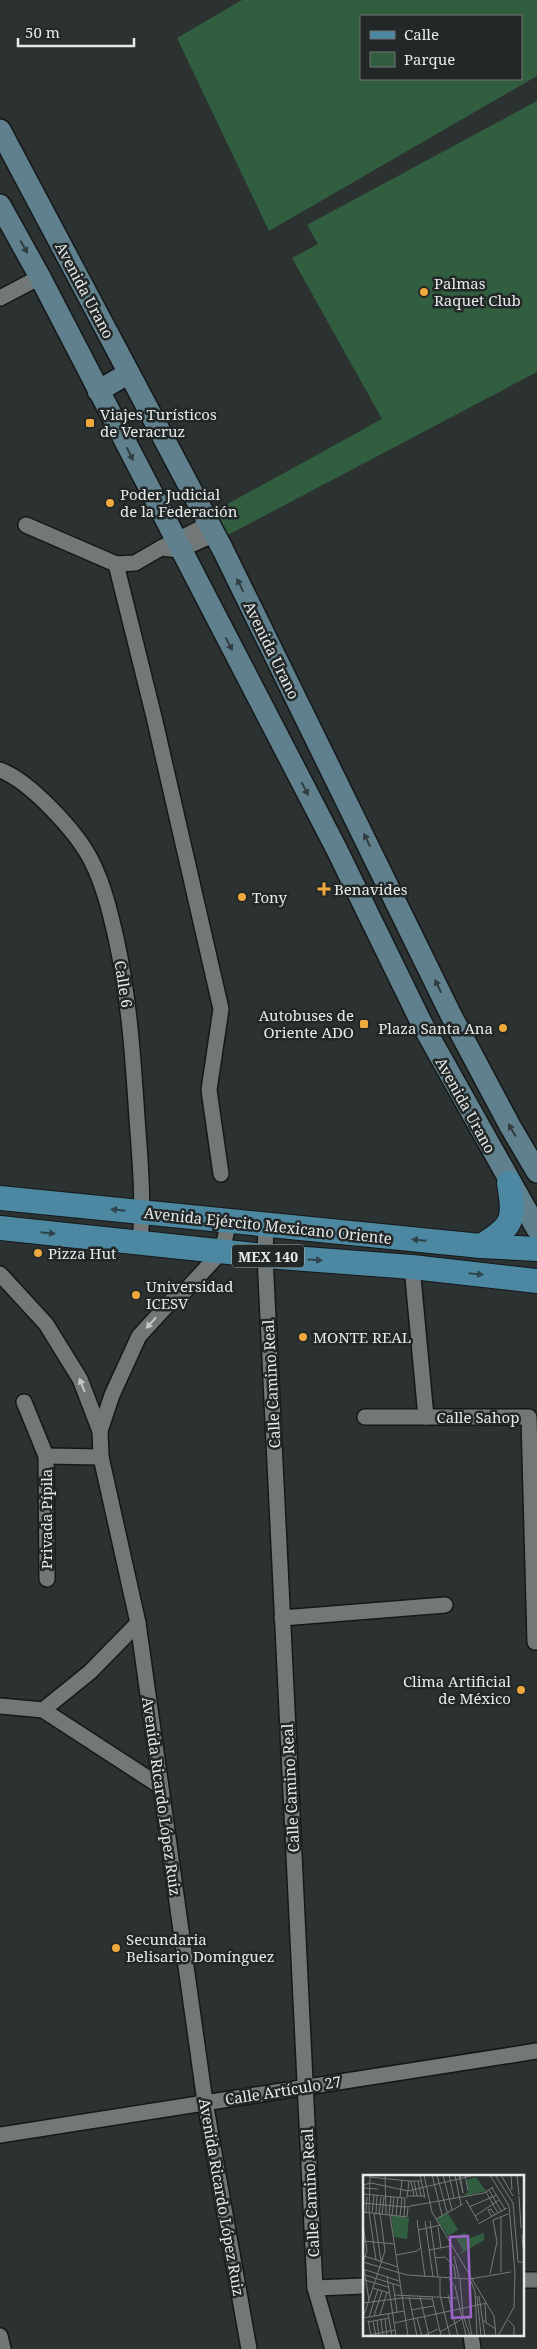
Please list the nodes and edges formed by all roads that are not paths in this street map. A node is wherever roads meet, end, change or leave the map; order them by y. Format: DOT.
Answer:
graph roads {
  1 [pos="0,130"];
  2 [pos="0,204"];
  3 [pos="40,277"];
  4 [pos="0,298"];
  5 [pos="129,373"];
  6 [pos="98,391"];
  7 [pos="26,525"];
  8 [pos="212,529"];
  9 [pos="172,546"];
  10 [pos="116,564"];
  11 [pos="0,770"];
  12 [pos="537,1172"];
  13 [pos="221,1174"];
  14 [pos="509,1183"];
  15 [pos="0,1198"];
  16 [pos="143,1213"];
  17 [pos="230,1221"];
  18 [pos="266,1225"];
  19 [pos="0,1228"];
  20 [pos="537,1230"];
  21 [pos="140,1243"];
  22 [pos="481,1246"];
  23 [pos="537,1249"];
  24 [pos="222,1251"];
  25 [pos="265,1256"];
  26 [pos="412,1267"];
  27 [pos="0,1274"];
  28 [pos="537,1281"];
  29 [pos="24,1402"];
  30 [pos="365,1417"];
  31 [pos="426,1417"];
  32 [pos="100,1431"];
  33 [pos="46,1456"];
  34 [pos="102,1457"];
  35 [pos="47,1579"];
  36 [pos="445,1605"];
  37 [pos="282,1618"];
  38 [pos="138,1623"];
  39 [pos="535,1642"];
  40 [pos="0,1706"];
  41 [pos="43,1710"];
  42 [pos="160,1786"];
  43 [pos="537,2051"];
  44 [pos="305,2087"];
  45 [pos="205,2102"];
  46 [pos="0,2135"];
  47 [pos="524,2280"];
  48 [pos="537,2280"];
  49 [pos="363,2286"];
  50 [pos="315,2288"];
  51 [pos="0,2336"];
  52 [pos="471,2336"];
  53 [pos="3,2349"];
  54 [pos="250,2349"];
  55 [pos="333,2349"];
  56 [pos="473,2349"];
  1 -- 5 [label="main road, Avenida Urano"];
  2 -- 3 [label="main road, Avenida Urano, one-way"];
  3 -- 4 [label="street"];
  3 -- 6 [label="main road, Avenida Urano"];
  5 -- 6 [label="main road"];
  5 -- 8 [label="main road, Avenida Urano"];
  6 -- 9 [label="main road, Avenida Urano, one-way"];
  7 -- 10 [label="street"];
  8 -- 9 [label="street"];
  12 -- 8 [label="main road, Avenida Urano, one-way"];
  9 -- 10 [label="street"];
  9 -- 14 [label="main road, Avenida Urano, one-way"];
  10 -- 13 [label="street"];
  11 -- 16 [label="street, Calle 6"];
  14 -- 20 [label="main road, Avenida Urano"];
  14 -- 22 [label="main road"];
  16 -- 15 [label="main road, Avenida Ejército Mexicano Oriente / MEX 140, one-way"];
  16 -- 17 [label="main road, Avenida Ejército Mexicano Oriente / MEX 140"];
  16 -- 21 [label="street, Calle 6"];
  17 -- 18 [label="main road, Avenida Ejército Mexicano Oriente / MEX 140"];
  17 -- 24 [label="street"];
  22 -- 18 [label="main road, Avenida Ejército Mexicano Oriente / MEX 140, one-way"];
  18 -- 25 [label="street, Calle Camino Real"];
  19 -- 21 [label="main road, Avenida Ejército Mexicano Oriente / MEX 140, one-way"];
  21 -- 24 [label="main road, Avenida Ejército Mexicano Oriente / MEX 140"];
  22 -- 23 [label="main road, Avenida Ejército Mexicano Oriente / MEX 140"];
  24 -- 25 [label="main road, Avenida Ejército Mexicano Oriente / MEX 140"];
  24 -- 32 [label="street, one-way"];
  25 -- 26 [label="main road, Avenida Ejército Mexicano Oriente / MEX 140, one-way"];
  25 -- 37 [label="street, Calle Camino Real"];
  26 -- 28 [label="main road, Avenida Ejército Mexicano Oriente / MEX 140, one-way"];
  26 -- 31 [label="street"];
  32 -- 27 [label="street, Avenida Ricardo López Ruiz, one-way"];
  29 -- 33 [label="street, Privada Pípila"];
  30 -- 31 [label="street, Calle Sahop"];
  31 -- 39 [label="street, Calle Sahop"];
  32 -- 34 [label="street, Avenida Ricardo López Ruiz"];
  33 -- 34 [label="street"];
  33 -- 35 [label="street, Privada Pípila"];
  34 -- 38 [label="street, Avenida Ricardo López Ruiz"];
  36 -- 37 [label="street"];
  37 -- 44 [label="street, Calle Camino Real"];
  38 -- 41 [label="street"];
  38 -- 42 [label="street, Avenida Ricardo López Ruiz"];
  40 -- 41 [label="street"];
  41 -- 42 [label="street"];
  42 -- 45 [label="street, Avenida Ricardo López Ruiz"];
  43 -- 44 [label="street, Calle Artículo 27"];
  44 -- 45 [label="street, Calle Artículo 27"];
  44 -- 50 [label="street, Calle Camino Real"];
  45 -- 46 [label="street, Calle Artículo 27"];
  45 -- 54 [label="street, Avenida Ricardo López Ruiz"];
  47 -- 48 [label="street"];
  49 -- 50 [label="street"];
  50 -- 55 [label="street, Calle Camino Real"];
  51 -- 53 [label="street"];
  52 -- 56 [label="street"];
}
